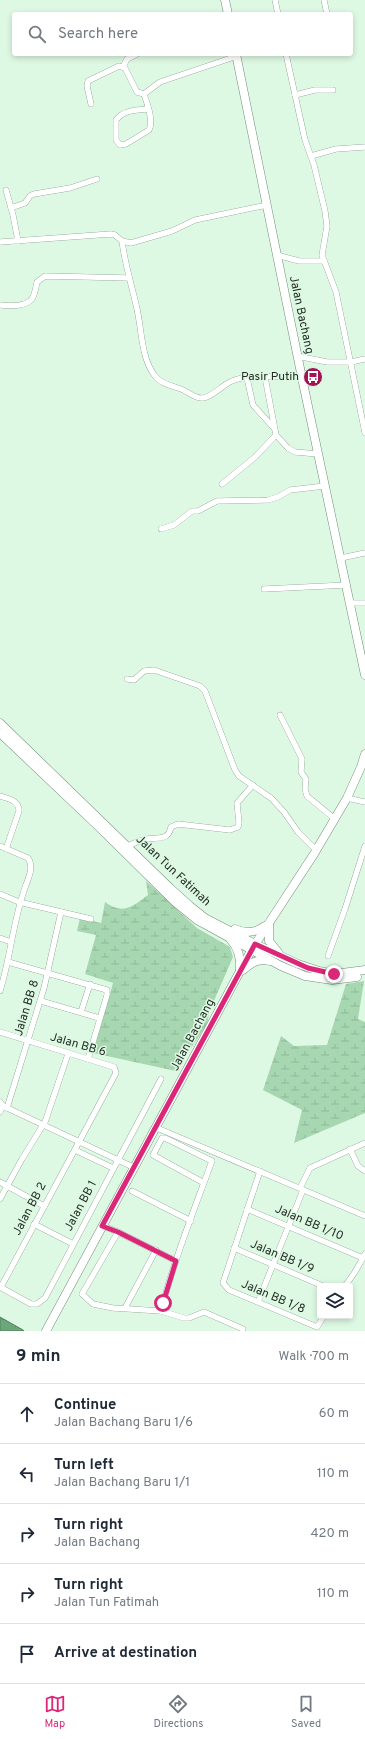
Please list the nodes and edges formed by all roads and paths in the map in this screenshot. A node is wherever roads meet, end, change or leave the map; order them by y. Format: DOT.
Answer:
graph roads {
  1 [pos="225,0"];
  2 [pos="275,0"];
  3 [pos="324,0"];
  4 [pos="228,12"];
  5 [pos="278,12"];
  6 [pos="327,12"];
  7 [pos="133,56"];
  8 [pos="233,56"];
  9 [pos="236,56"];
  10 [pos="286,56"];
  11 [pos="123,67"];
  12 [pos="332,90"];
  13 [pos="144,94"];
  14 [pos="295,95"];
  15 [pos="91,104"];
  16 [pos="148,109"];
  17 [pos="365,146"];
  18 [pos="311,156"];
  19 [pos="97,179"];
  20 [pos="6,190"];
  21 [pos="267,205"];
  22 [pos="11,208"];
  23 [pos="18,241"];
  24 [pos="122,241"];
  25 [pos="0,242"];
  26 [pos="277,255"];
  27 [pos="324,261"];
  28 [pos="129,278"];
  29 [pos="0,305"];
  30 [pos="297,356"];
  31 [pos="365,360"];
  32 [pos="351,362"];
  33 [pos="265,377"];
  34 [pos="247,378"];
  35 [pos="302,378"];
  36 [pos="274,428"];
  37 [pos="365,433"];
  38 [pos="276,435"];
  39 [pos="318,454"];
  40 [pos="222,484"];
  41 [pos="325,486"];
  42 [pos="161,530"];
  43 [pos="365,553"];
  44 [pos="341,558"];
  45 [pos="347,585"];
  46 [pos="264,589"];
  47 [pos="365,603"];
  48 [pos="350,604"];
  49 [pos="365,675"];
  50 [pos="127,679"];
  51 [pos="280,715"];
  52 [pos="0,723"];
  53 [pos="0,733"];
  54 [pos="365,754"];
  55 [pos="253,785"];
  56 [pos="0,796"];
  57 [pos="347,798"];
  58 [pos="365,802"];
  59 [pos="335,819"];
  60 [pos="0,846"];
  61 [pos="128,846"];
  62 [pos="365,846"];
  63 [pos="6,848"];
  64 [pos="316,850"];
  65 [pos="0,894"];
  66 [pos="20,902"];
  67 [pos="61,912"];
  68 [pos="91,919"];
  69 [pos="214,923"];
  70 [pos="269,923"];
  71 [pos="225,936"];
  72 [pos="0,938"];
  73 [pos="11,942"];
  74 [pos="253,947"];
  75 [pos="282,956"];
  76 [pos="328,956"];
  77 [pos="8,962"];
  78 [pos="281,966"];
  79 [pos="365,970"];
  80 [pos="49,972"];
  81 [pos="240,973"];
  82 [pos="365,974"];
  83 [pos="1,984"];
  84 [pos="90,984"];
  85 [pos="0,991"];
  86 [pos="40,1001"];
  87 [pos="80,1012"];
  88 [pos="100,1018"];
  89 [pos="0,1032"];
  90 [pos="28,1042"];
  91 [pos="68,1054"];
  92 [pos="88,1059"];
  93 [pos="161,1078"];
  94 [pos="3,1105"];
  95 [pos="0,1112"];
  96 [pos="43,1125"];
  97 [pos="157,1128"];
  98 [pos="79,1142"];
  99 [pos="365,1143"];
  100 [pos="350,1149"];
  101 [pos="75,1150"];
  102 [pos="118,1160"];
  103 [pos="113,1168"];
  104 [pos="135,1168"];
  105 [pos="260,1171"];
  106 [pos="365,1171"];
  107 [pos="0,1182"];
  108 [pos="204,1182"];
  109 [pos="7,1186"];
  110 [pos="301,1189"];
  111 [pos="132,1191"];
  112 [pos="0,1199"];
  113 [pos="44,1206"];
  114 [pos="247,1209"];
  115 [pos="365,1216"];
  116 [pos="190,1221"];
  117 [pos="34,1224"];
  118 [pos="102,1226"];
  119 [pos="289,1227"];
  120 [pos="118,1232"];
  121 [pos="73,1244"];
  122 [pos="234,1248"];
  123 [pos="156,1250"];
  124 [pos="364,1256"];
  125 [pos="176,1261"];
  126 [pos="273,1265"];
  127 [pos="317,1283"];
  128 [pos="347,1283"];
  129 [pos="0,1287"];
  130 [pos="258,1302"];
  131 [pos="125,1308"];
  132 [pos="161,1311"];
  133 [pos="322,1319"];
  134 [pos="243,1329"];
  135 [pos="46,1331"];
  1 -- 4 [label="street"];
  2 -- 5 [label="street"];
  3 -- 6 [label="street"];
  7 -- 11 [label="street"];
  8 -- 13 [label="street"];
  9 -- 21 [label="street, Jalan Bachang"];
  10 -- 14 [label="street"];
  11 -- 13 [label="street"];
  11 -- 15 [label="street"];
  12 -- 14 [label="street"];
  13 -- 16 [label="street"];
  14 -- 18 [label="street"];
  16 -- 16 [label="street"];
  17 -- 18 [label="street"];
  18 -- 27 [label="street"];
  19 -- 22 [label="street"];
  20 -- 22 [label="street"];
  21 -- 24 [label="street"];
  21 -- 26 [label="street, Jalan Bachang"];
  22 -- 23 [label="street"];
  23 -- 24 [label="street"];
  23 -- 25 [label="street"];
  24 -- 28 [label="street"];
  26 -- 27 [label="street"];
  26 -- 30 [label="street, Jalan Bachang"];
  27 -- 32 [label="street"];
  28 -- 29 [label="street"];
  28 -- 34 [label="street"];
  30 -- 32 [label="street"];
  30 -- 35 [label="street, Jalan Bachang"];
  31 -- 32 [label="street"];
  32 -- 37 [label="street"];
  33 -- 34 [label="street"];
  33 -- 35 [label="street"];
  33 -- 36 [label="street"];
  34 -- 36 [label="street"];
  35 -- 39 [label="street, Jalan Bachang"];
  36 -- 38 [label="street"];
  38 -- 39 [label="street"];
  38 -- 40 [label="street"];
  39 -- 41 [label="street, Jalan Bachang"];
  41 -- 42 [label="street"];
  41 -- 44 [label="street, Jalan Bachang"];
  43 -- 44 [label="street"];
  44 -- 45 [label="street, Jalan Bachang"];
  45 -- 46 [label="street"];
  45 -- 48 [label="street, Jalan Bachang"];
  47 -- 48 [label="street"];
  48 -- 49 [label="street, Jalan Bachang"];
  50 -- 55 [label="street"];
  51 -- 59 [label="street"];
  52 -- 61 [label="street, Jalan Tun Fatimah"];
  53 -- 71 [label="street, Jalan Tun Fatimah"];
  54 -- 57 [label="street, Jalan Bachang"];
  55 -- 61 [label="street"];
  55 -- 64 [label="street"];
  56 -- 63 [label="street"];
  57 -- 58 [label="street"];
  57 -- 59 [label="street, Jalan Bachang"];
  59 -- 64 [label="street, Jalan Bachang"];
  60 -- 63 [label="street"];
  61 -- 69 [label="street, Jalan Tun Fatimah"];
  62 -- 76 [label="street"];
  63 -- 66 [label="street"];
  64 -- 70 [label="street, Jalan Bachang"];
  65 -- 66 [label="street"];
  66 -- 67 [label="street"];
  66 -- 73 [label="street"];
  67 -- 68 [label="street"];
  67 -- 80 [label="street, Jalan BB 8"];
  69 -- 70 [label="street"];
  69 -- 74 [label="street, Jalan Tun Fatimah"];
  70 -- 74 [label="street, Jalan Bachang"];
  70 -- 75 [label="street"];
  71 -- 74 [label="street, Jalan Tun Fatimah"];
  71 -- 81 [label="street"];
  72 -- 73 [label="street"];
  73 -- 77 [label="street"];
  74 -- 75 [label="street, Jalan Tun Fatimah"];
  74 -- 78 [label="street, Jalan Tun Fatimah"];
  74 -- 81 [label="street, Jalan Bachang"];
  75 -- 79 [label="street, Jalan Tun Fatimah"];
  77 -- 80 [label="street"];
  77 -- 83 [label="street"];
  78 -- 81 [label="street"];
  78 -- 82 [label="street, Jalan Tun Fatimah"];
  80 -- 84 [label="street"];
  80 -- 86 [label="street, Jalan BB 8"];
  81 -- 97 [label="street, Jalan Bachang"];
  83 -- 85 [label="street"];
  84 -- 87 [label="street"];
  84 -- 88 [label="street"];
  86 -- 87 [label="street"];
  86 -- 90 [label="street, Jalan BB 8"];
  87 -- 88 [label="street"];
  88 -- 92 [label="street"];
  89 -- 90 [label="street, Jalan BB 6"];
  90 -- 91 [label="street, Jalan BB 6"];
  90 -- 94 [label="street, Jalan BB 8"];
  91 -- 92 [label="street, Jalan BB 6"];
  91 -- 96 [label="street"];
  92 -- 98 [label="street, Jalan BB 6"];
  93 -- 102 [label="street, Jalan BB 1"];
  94 -- 95 [label="street, Jalan BB 8"];
  94 -- 96 [label="street"];
  96 -- 98 [label="street"];
  96 -- 109 [label="street"];
  97 -- 104 [label="street, Jalan Bachang"];
  97 -- 105 [label="street"];
  98 -- 101 [label="street, Jalan BB 2"];
  98 -- 102 [label="street"];
  99 -- 100 [label="street"];
  100 -- 106 [label="street"];
  100 -- 110 [label="street"];
  101 -- 103 [label="street"];
  101 -- 113 [label="street, Jalan BB 2"];
  102 -- 103 [label="street, Jalan BB 1"];
  102 -- 104 [label="street"];
  103 -- 121 [label="street, Jalan BB 1"];
  104 -- 118 [label="street, Jalan Bachang"];
  105 -- 110 [label="street"];
  105 -- 114 [label="street"];
  107 -- 109 [label="street"];
  108 -- 108 [label="street"];
  108 -- 116 [label="street"];
  109 -- 112 [label="street"];
  109 -- 113 [label="street"];
  110 -- 115 [label="street"];
  110 -- 119 [label="street"];
  111 -- 116 [label="street"];
  113 -- 117 [label="street, Jalan BB 2"];
  114 -- 119 [label="street, Jalan BB 1/10"];
  114 -- 122 [label="street"];
  116 -- 125 [label="street"];
  117 -- 121 [label="street"];
  117 -- 129 [label="street, Jalan BB 2"];
  118 -- 120 [label="street"];
  118 -- 135 [label="street, Jalan Bachang"];
  119 -- 124 [label="street, Jalan BB 1/10"];
  119 -- 126 [label="street"];
  120 -- 123 [label="street"];
  120 -- 131 [label="street"];
  121 -- 129 [label="street, Jalan BB 1"];
  122 -- 126 [label="street, Jalan BB 1/9"];
  122 -- 130 [label="street, Jalan BB 1/8"];
  123 -- 125 [label="street"];
  123 -- 131 [label="street"];
  124 -- 128 [label="street"];
  125 -- 132 [label="street"];
  126 -- 127 [label="street, Jalan BB 1/9"];
  126 -- 130 [label="street"];
  130 -- 133 [label="street, Jalan BB 1/8"];
  131 -- 132 [label="street"];
  132 -- 134 [label="street"];
}
